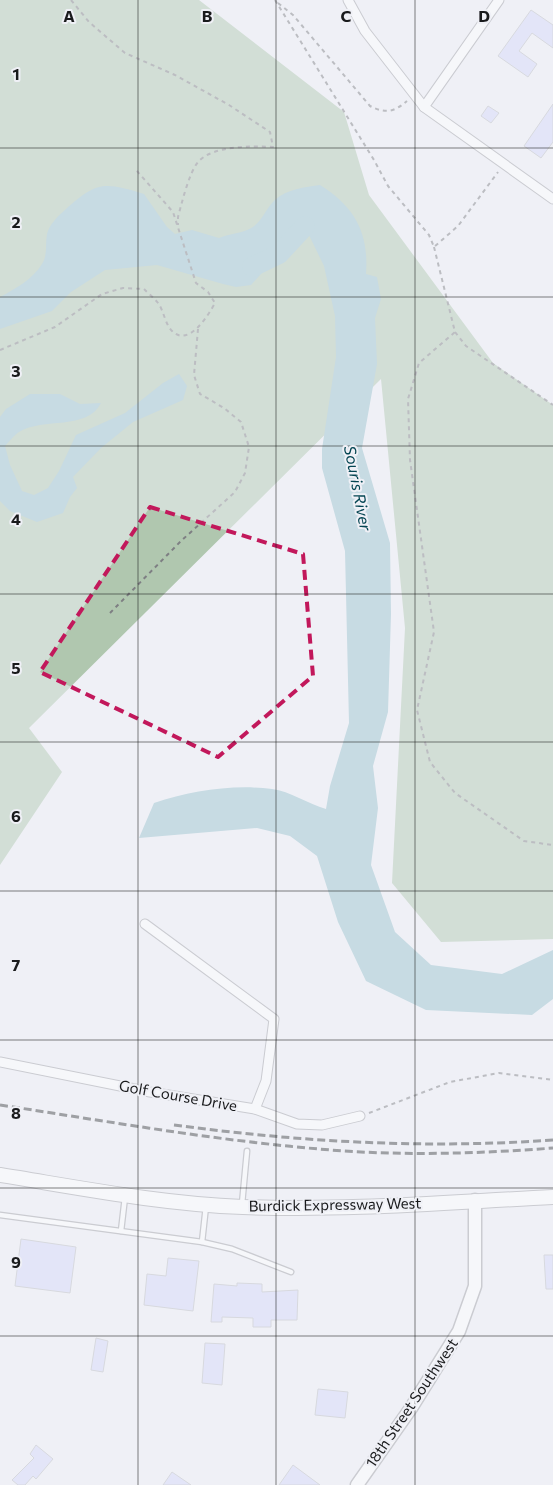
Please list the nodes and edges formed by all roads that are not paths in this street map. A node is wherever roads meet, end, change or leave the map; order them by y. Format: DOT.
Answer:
graph roads {
  1 [pos="348,0"];
  2 [pos="499,0"];
  3 [pos="424,107"];
  4 [pos="553,199"];
  5 [pos="145,924"];
  6 [pos="0,1062"];
  7 [pos="255,1109"];
  8 [pos="360,1116"];
  9 [pos="247,1151"];
  10 [pos="0,1175"];
  11 [pos="126,1195"];
  12 [pos="553,1197"];
  13 [pos="475,1200"];
  14 [pos="206,1204"];
  15 [pos="241,1207"];
  16 [pos="0,1215"];
  17 [pos="122,1232"];
  18 [pos="202,1242"];
  19 [pos="291,1272"];
  20 [pos="357,1485"];
  1 -- 3 [label="street"];
  2 -- 3 [label="street"];
  3 -- 4 [label="street"];
  5 -- 7 [label="street, Golf Course Drive"];
  6 -- 7 [label="street, Golf Course Drive"];
  7 -- 8 [label="street"];
  9 -- 15 [label="lane"];
  10 -- 11 [label="main road, Burdick Expressway West"];
  11 -- 14 [label="main road, Burdick Expressway West"];
  11 -- 17 [label="lane"];
  12 -- 13 [label="main road, Burdick Expressway West"];
  13 -- 15 [label="main road, Burdick Expressway West"];
  13 -- 20 [label="street, 18th Street Southwest"];
  14 -- 15 [label="main road, Burdick Expressway West"];
  14 -- 18 [label="lane"];
  16 -- 17 [label="lane"];
  17 -- 18 [label="lane"];
  18 -- 19 [label="lane"];
}
